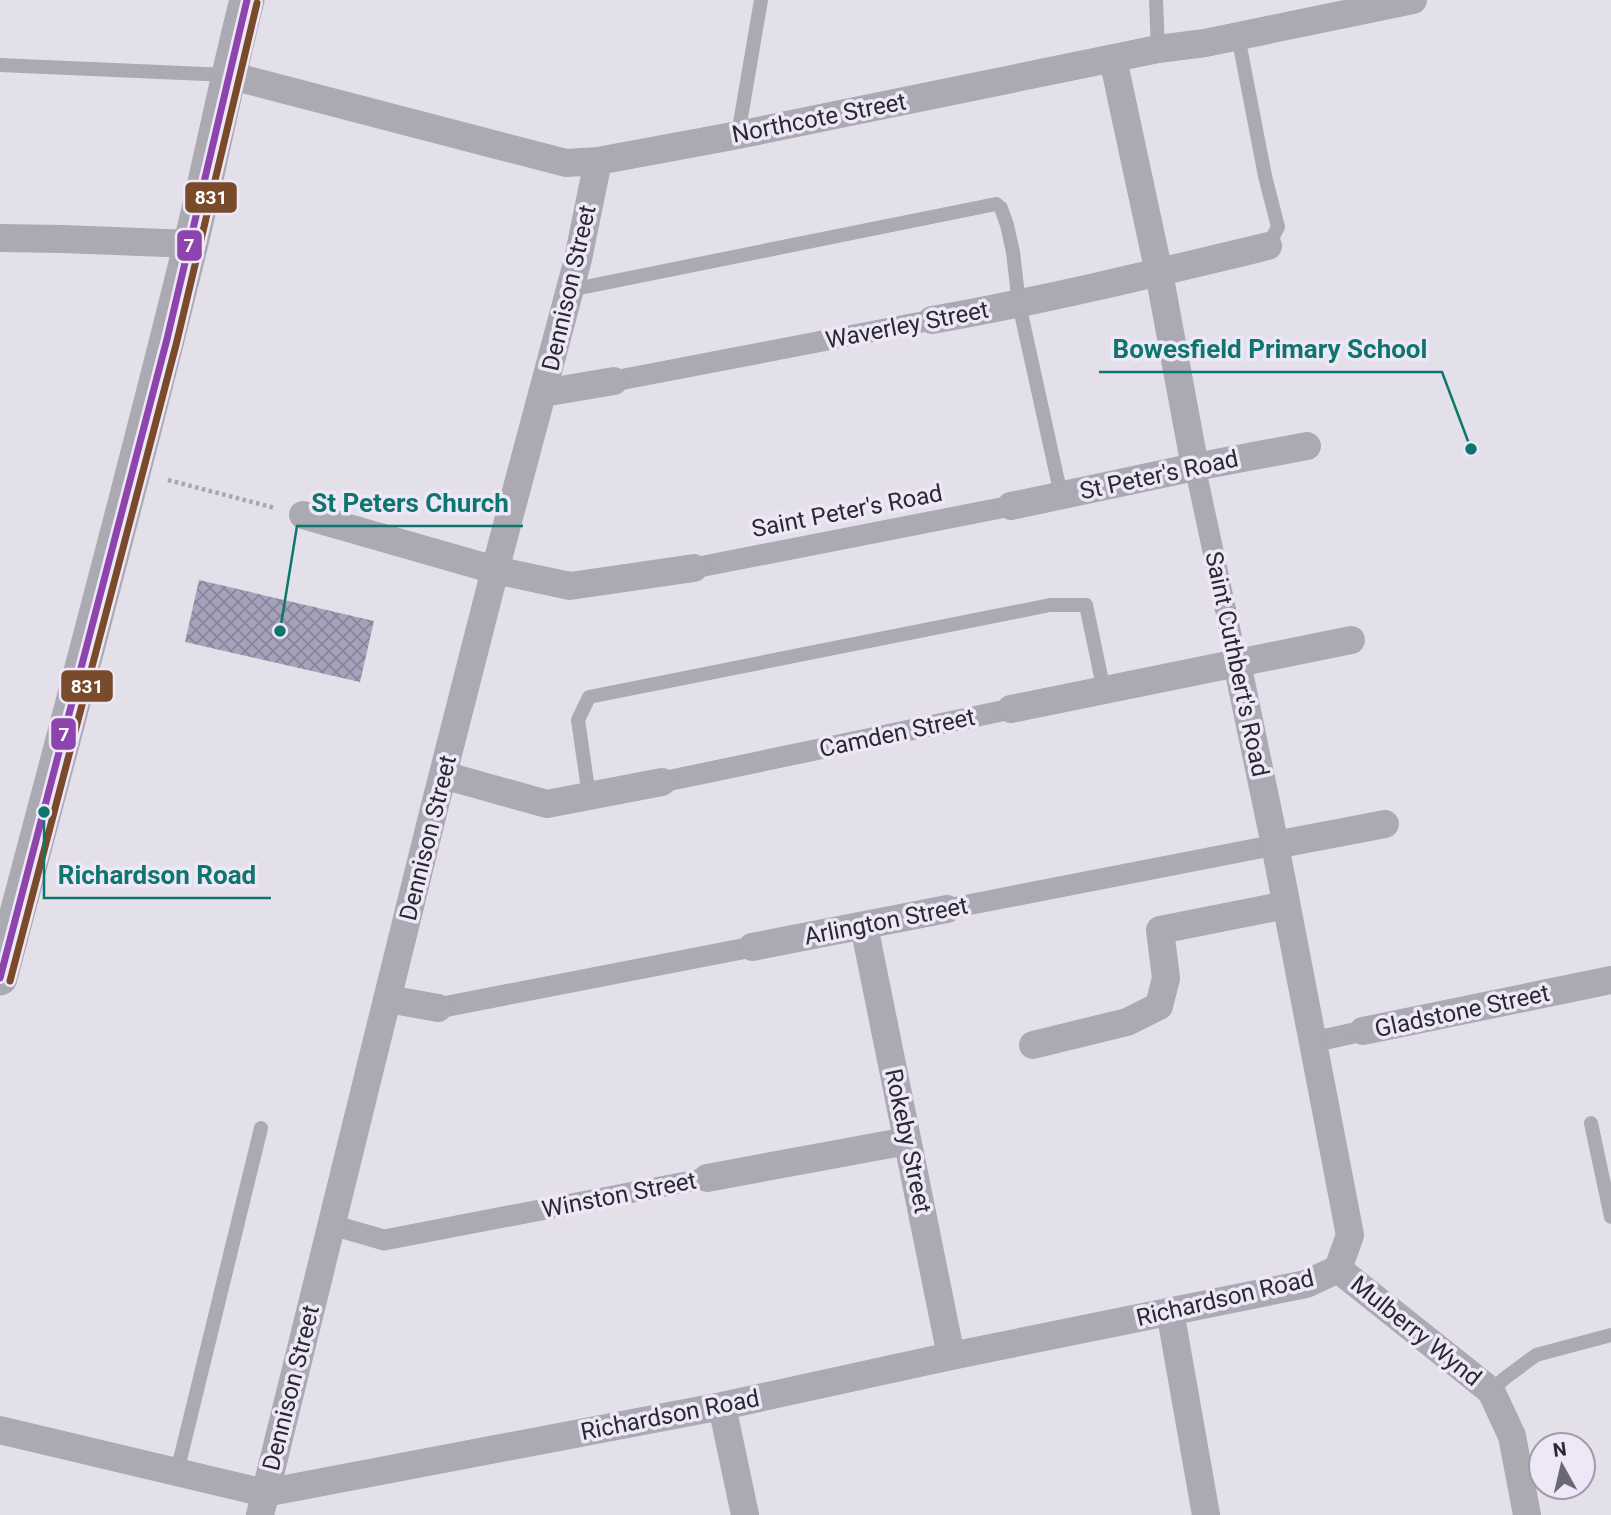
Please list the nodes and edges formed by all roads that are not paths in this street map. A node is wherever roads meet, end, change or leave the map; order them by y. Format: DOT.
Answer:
graph roads {
  1 [pos="247,0"];
  2 [pos="761,0"];
  3 [pos="1156,0"];
  4 [pos="1413,0"];
  5 [pos="1238,36"];
  6 [pos="1158,49"];
  7 [pos="1113,59"];
  8 [pos="0,65"];
  9 [pos="228,75"];
  10 [pos="738,135"];
  11 [pos="598,161"];
  12 [pos="0,238"];
  13 [pos="191,244"];
  14 [pos="1268,246"];
  15 [pos="1158,273"];
  16 [pos="570,290"];
  17 [pos="1019,304"];
  18 [pos="932,320"];
  19 [pos="614,381"];
  20 [pos="544,393"];
  21 [pos="1307,446"];
  22 [pos="1195,467"];
  23 [pos="1061,495"];
  24 [pos="1011,506"];
  25 [pos="303,515"];
  26 [pos="694,568"];
  27 [pos="495,570"];
  28 [pos="1351,640"];
  29 [pos="1237,663"];
  30 [pos="1104,691"];
  31 [pos="1012,709"];
  32 [pos="443,775"];
  33 [pos="662,782"];
  34 [pos="589,796"];
  35 [pos="1385,824"];
  36 [pos="1275,845"];
  37 [pos="1286,905"];
  38 [pos="947,909"];
  39 [pos="864,926"];
  40 [pos="752,947"];
  41 [pos="0,978"];
  42 [pos="1611,980"];
  43 [pos="387,999"];
  44 [pos="438,1008"];
  45 [pos="1363,1031"];
  46 [pos="1313,1042"];
  47 [pos="1033,1045"];
  48 [pos="1591,1123"];
  49 [pos="261,1128"];
  50 [pos="907,1141"];
  51 [pos="707,1178"];
  52 [pos="1611,1217"];
  53 [pos="332,1225"];
  54 [pos="1339,1269"];
  55 [pos="1170,1311"];
  56 [pos="1611,1335"];
  57 [pos="951,1356"];
  58 [pos="1491,1391"];
  59 [pos="722,1406"];
  60 [pos="0,1430"];
  61 [pos="177,1472"];
  62 [pos="262,1504"];
  63 [pos="745,1515"];
  64 [pos="1206,1515"];
  65 [pos="1527,1515"];
  1 -- 9 [label="street"];
  2 -- 10 [label="lane"];
  3 -- 6 [label="lane"];
  4 -- 5 [label="street, Northcote Street"];
  5 -- 6 [label="street, Northcote Street"];
  5 -- 14 [label="lane"];
  6 -- 7 [label="street, Northcote Street"];
  7 -- 10 [label="street, Northcote Street"];
  7 -- 15 [label="street, Saint Cuthbert's Road"];
  8 -- 9 [label="lane"];
  9 -- 11 [label="street, Northcote Street"];
  9 -- 13 [label="street"];
  10 -- 11 [label="street, Northcote Street"];
  11 -- 16 [label="street, Dennison Street"];
  12 -- 13 [label="street"];
  13 -- 41 [label="street"];
  14 -- 15 [label="street, Waverley Street"];
  15 -- 17 [label="street, Waverley Street"];
  15 -- 22 [label="street, Saint Cuthbert's Road"];
  16 -- 17 [label="lane"];
  16 -- 20 [label="street, Dennison Street"];
  17 -- 18 [label="street, Waverley Street"];
  17 -- 23 [label="lane"];
  18 -- 19 [label="street, Waverley Street"];
  19 -- 20 [label="street, Waverley Street"];
  20 -- 27 [label="street, Dennison Street"];
  21 -- 22 [label="street, St Peter's Road"];
  22 -- 23 [label="street, St Peter's Road"];
  22 -- 29 [label="street, Saint Cuthbert's Road"];
  23 -- 24 [label="street, St Peter's Road"];
  24 -- 26 [label="street, Saint Peter's Road"];
  25 -- 27 [label="street"];
  26 -- 27 [label="street"];
  27 -- 32 [label="street, Dennison Street"];
  28 -- 29 [label="street, Camden Street"];
  29 -- 30 [label="street, Camden Street"];
  29 -- 36 [label="street, Saint Cuthbert's Road"];
  30 -- 31 [label="street, Camden Street"];
  30 -- 34 [label="lane"];
  31 -- 33 [label="street, Camden Street"];
  32 -- 34 [label="street, Camden Street"];
  32 -- 43 [label="street, Dennison Street"];
  33 -- 34 [label="street, Camden Street"];
  35 -- 36 [label="street, Arlington Street"];
  36 -- 37 [label="street, Saint Cuthbert's Road"];
  36 -- 38 [label="street, Arlington Street"];
  37 -- 46 [label="street, Saint Cuthbert's Road"];
  37 -- 47 [label="street"];
  38 -- 39 [label="street, Arlington Street"];
  39 -- 40 [label="street, Arlington Street"];
  39 -- 50 [label="street, Rokeby Street"];
  40 -- 44 [label="street, Arlington Street"];
  42 -- 45 [label="street, Gladstone Street"];
  43 -- 44 [label="street, Arlington Street"];
  43 -- 53 [label="street, Dennison Street"];
  45 -- 46 [label="street, Gladstone Street"];
  46 -- 54 [label="street, Saint Cuthbert's Road"];
  48 -- 52 [label="lane"];
  49 -- 61 [label="lane"];
  50 -- 51 [label="street, Winston Street"];
  50 -- 57 [label="street, Rokeby Street"];
  51 -- 53 [label="street, Winston Street"];
  53 -- 62 [label="street, Dennison Street"];
  54 -- 55 [label="street, Richardson Road"];
  54 -- 58 [label="street, Mulberry Wynd"];
  55 -- 57 [label="street, Richardson Road"];
  55 -- 64 [label="street"];
  56 -- 58 [label="lane"];
  57 -- 59 [label="street, Richardson Road"];
  58 -- 65 [label="street, Mulberry Wynd"];
  59 -- 62 [label="street, Richardson Road"];
  59 -- 63 [label="street"];
  60 -- 61 [label="street, Richardson Road"];
  61 -- 62 [label="street, Richardson Road"];
}
